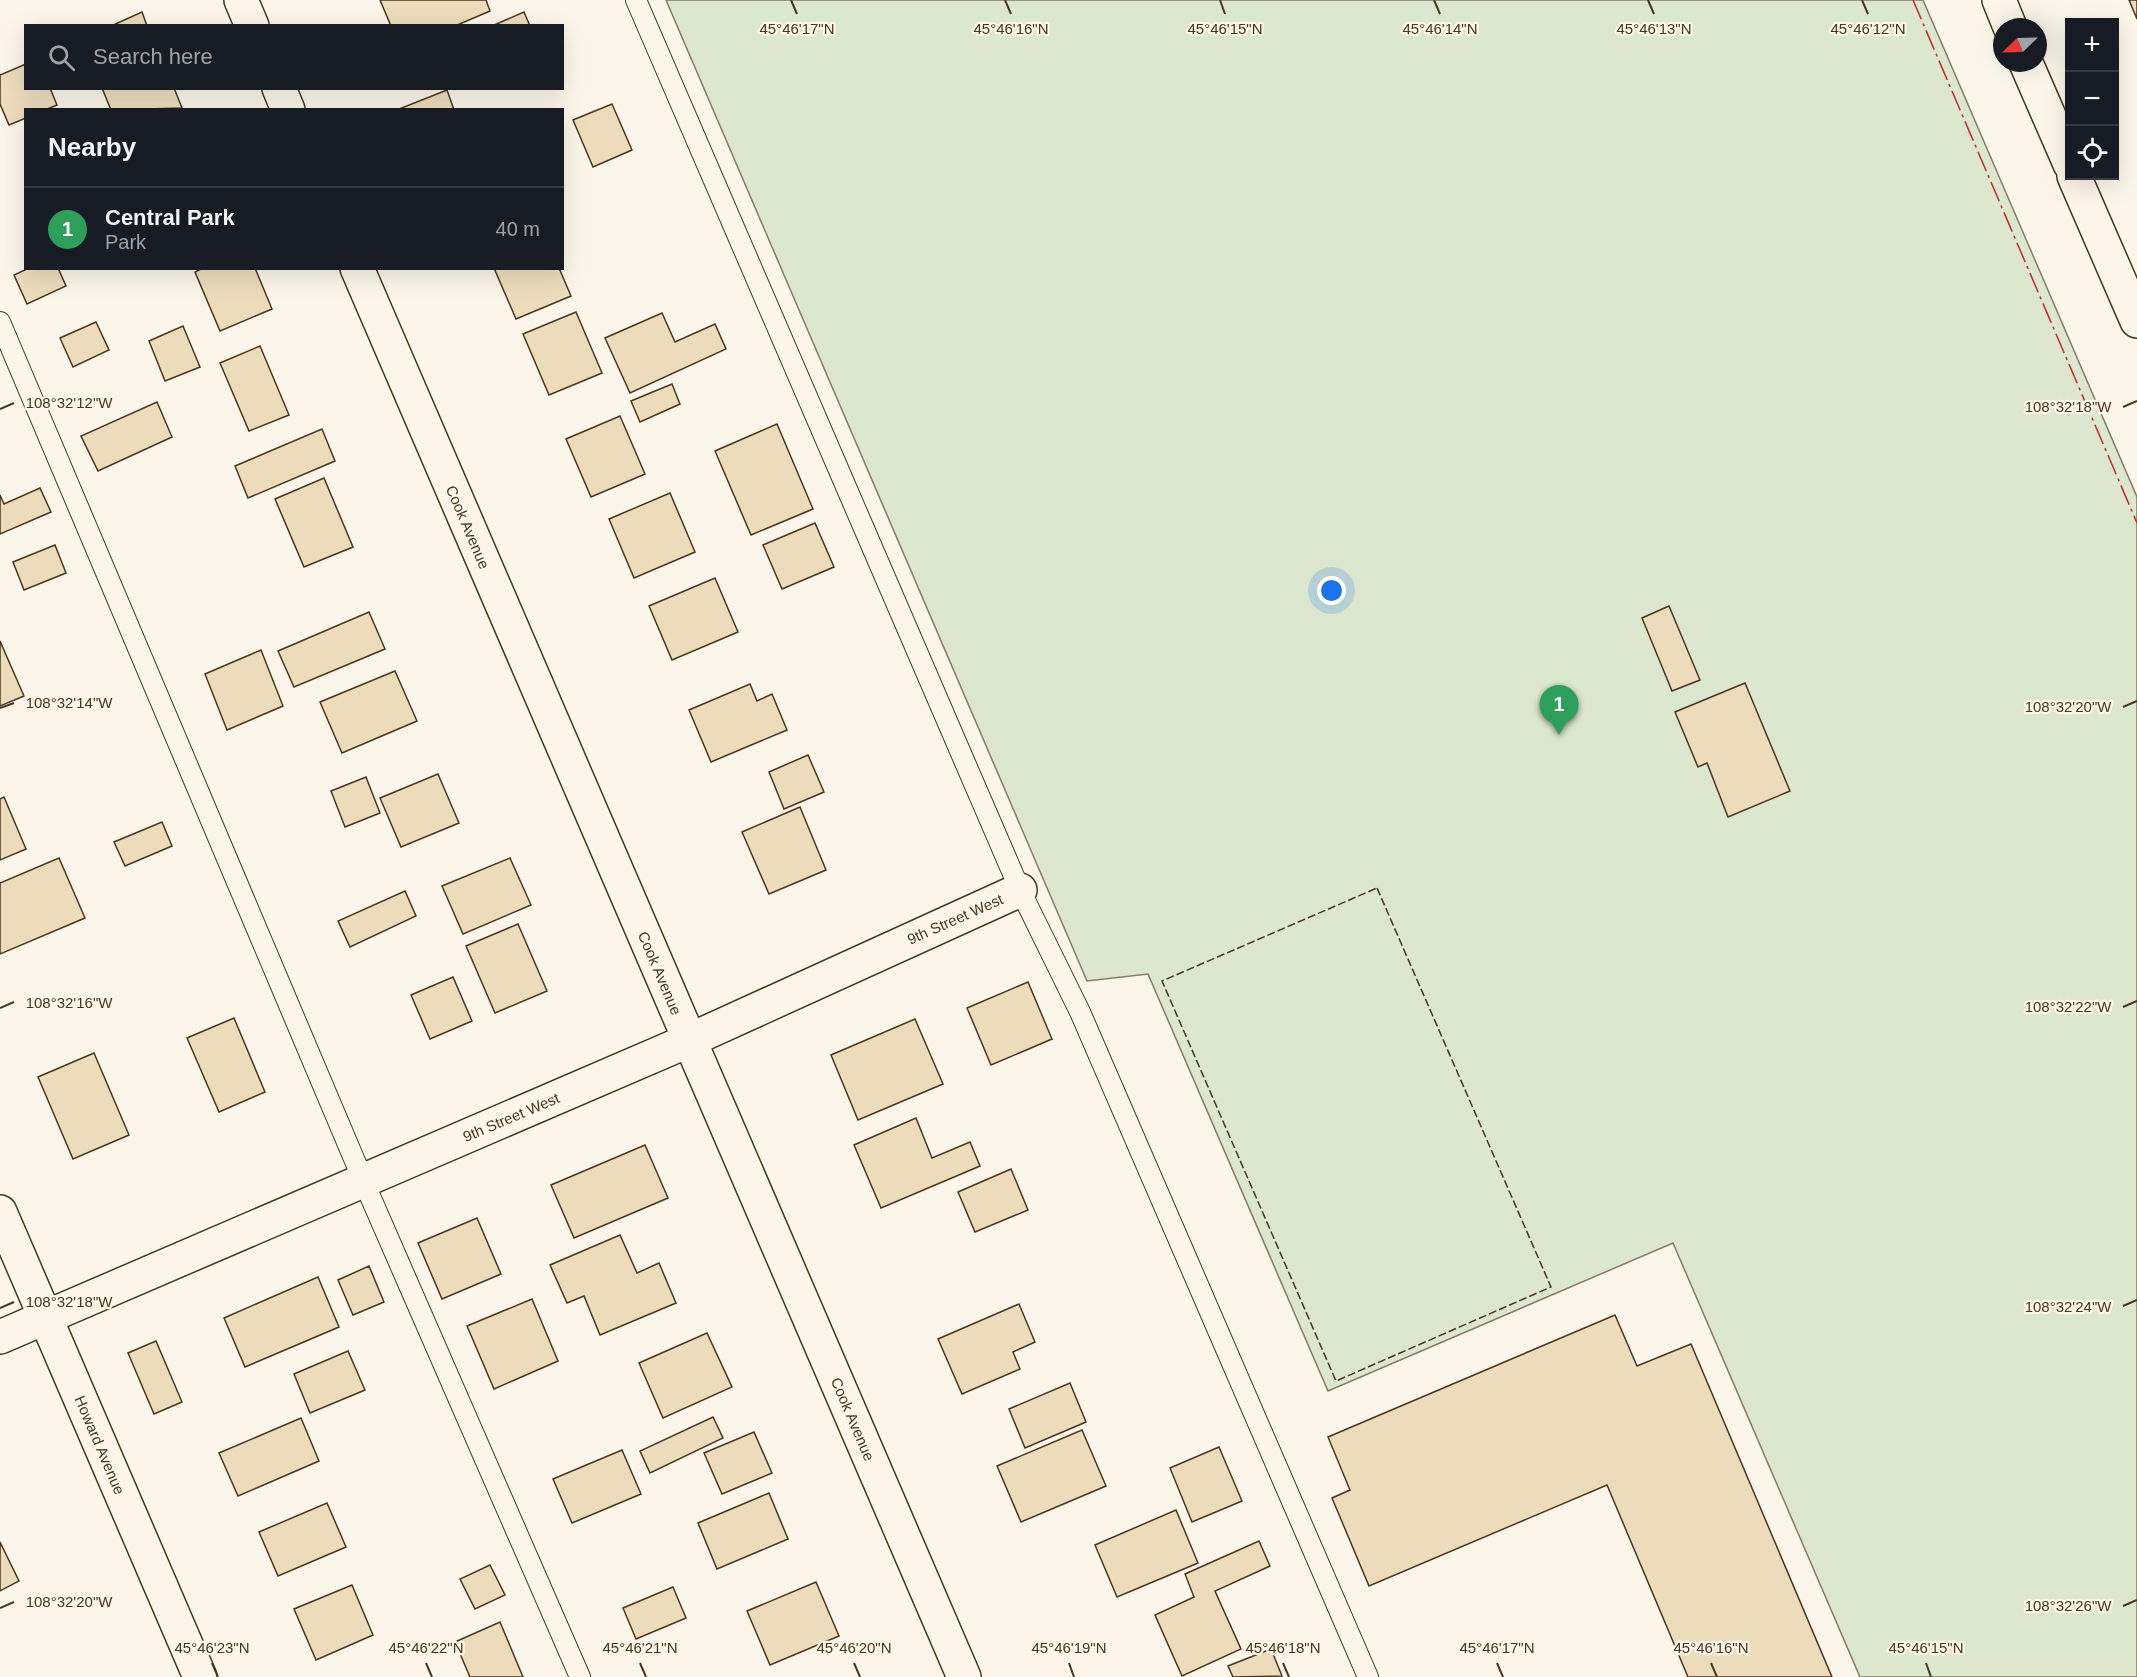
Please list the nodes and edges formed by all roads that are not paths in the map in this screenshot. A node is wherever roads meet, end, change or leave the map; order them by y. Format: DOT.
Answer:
graph roads {
  1 [pos="241,0"];
  2 [pos="636,0"];
  3 [pos="1999,0"];
  4 [pos="2006,18"];
  5 [pos="251,24"];
  6 [pos="2030,72"];
  7 [pos="280,90"];
  8 [pos="287,108"];
  9 [pos="2065,153"];
  10 [pos="2076,180"];
  11 [pos="358,270"];
  12 [pos="2137,321"];
  13 [pos="0,322"];
  14 [pos="1020,890"];
  15 [pos="690,1040"];
  16 [pos="363,1180"];
  17 [pos="0,1212"];
  18 [pos="45,1318"];
  19 [pos="0,1337"];
  20 [pos="200,1677"];
  21 [pos="580,1677"];
  22 [pos="964,1677"];
  23 [pos="1368,1677"];
  1 -- 5 [label="street"];
  2 -- 14 [label="lane"];
  3 -- 4 [label="street"];
  6 -- 9 [label="street"];
  7 -- 8 [label="street"];
  10 -- 12 [label="street"];
  11 -- 15 [label="street, Cook Avenue"];
  13 -- 16 [label="lane"];
  14 -- 15 [label="street, 9th Street West"];
  14 -- 23 [label="lane"];
  15 -- 16 [label="street, 9th Street West"];
  15 -- 22 [label="street, Cook Avenue"];
  16 -- 18 [label="street, 9th Street West"];
  16 -- 21 [label="lane"];
  17 -- 18 [label="street, Howard Avenue"];
  18 -- 19 [label="street, 9th Street West"];
  18 -- 20 [label="street, Howard Avenue"];
}
